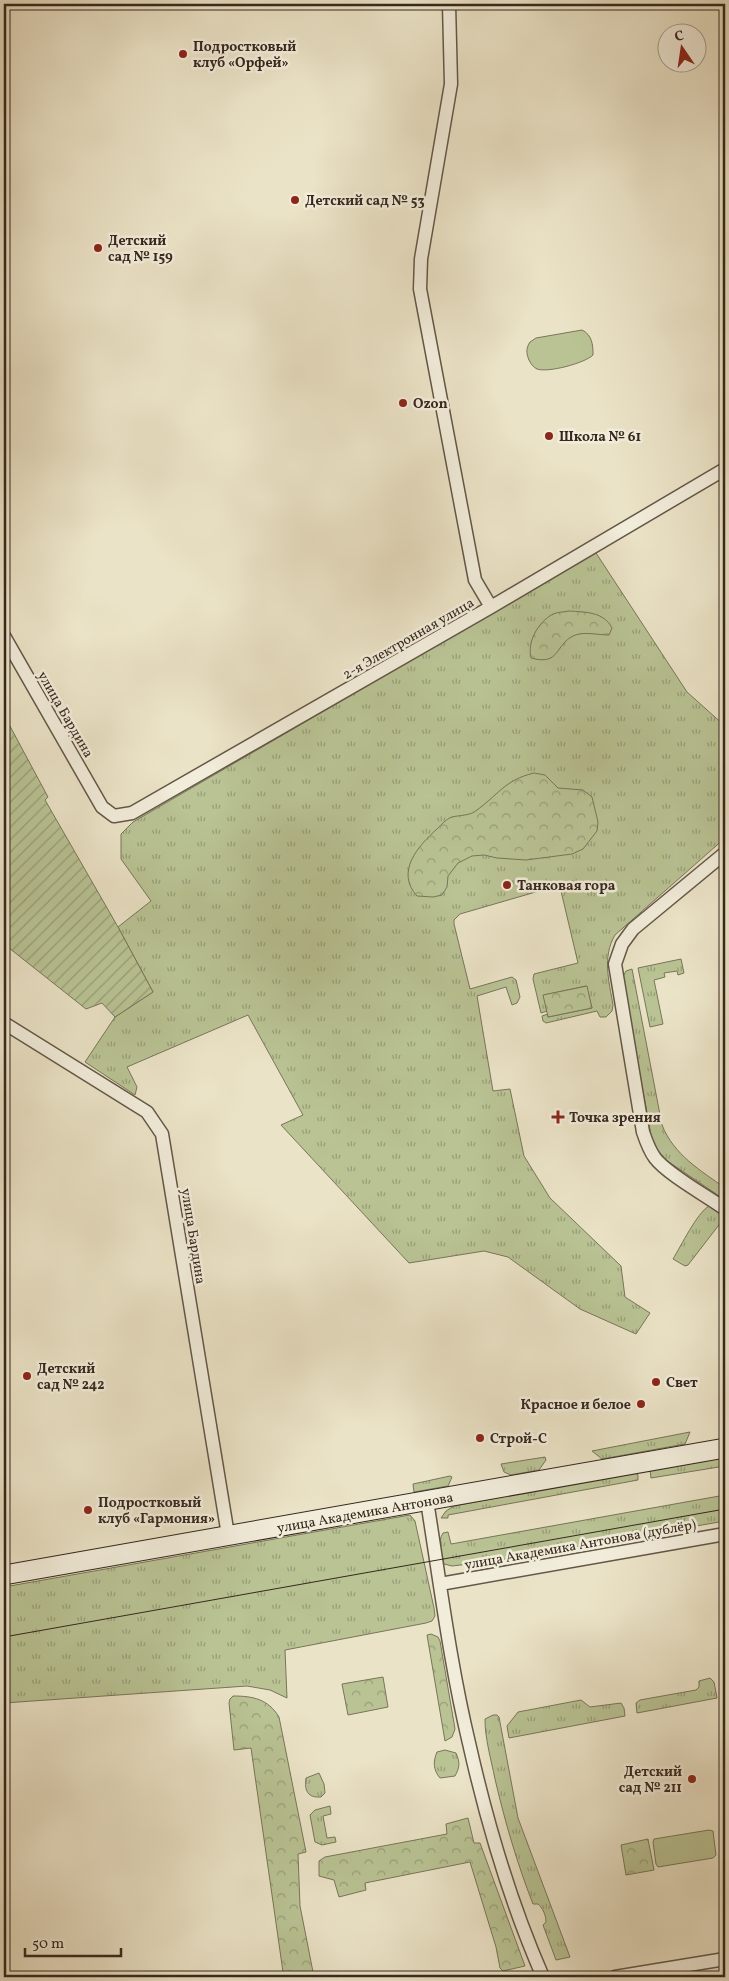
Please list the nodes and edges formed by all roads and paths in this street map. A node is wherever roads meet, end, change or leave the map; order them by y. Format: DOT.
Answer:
graph roads {
  1 [pos="449,4"];
  2 [pos="725,469"];
  3 [pos="491,607"];
  4 [pos="4,636"];
  5 [pos="102,807"];
  6 [pos="725,853"];
  7 [pos="4,1023"];
  8 [pos="725,1209"];
  9 [pos="725,1448"];
  10 [pos="427,1501"];
  11 [pos="725,1534"];
  12 [pos="228,1536"];
  13 [pos="4,1575"];
  14 [pos="440,1584"];
  15 [pos="725,1959"];
  16 [pos="543,1977"];
  17 [pos="615,1977"];
  1 -- 3 [label="street"];
  2 -- 3 [label="street, 2-я Электронная улица"];
  3 -- 5 [label="street, 2-я Электронная улица"];
  4 -- 5 [label="street, улица Бардина"];
  6 -- 8 [label="street"];
  7 -- 12 [label="street, улица Бардина"];
  9 -- 10 [label="main road, улица Академика Антонова"];
  10 -- 12 [label="main road, улица Академика Антонова"];
  10 -- 14 [label="street"];
  11 -- 14 [label="street, улица Академика Антонова (дублёр)"];
  12 -- 13 [label="main road, улица Академика Антонова"];
  14 -- 16 [label="street"];
  15 -- 17 [label="street"];
}
